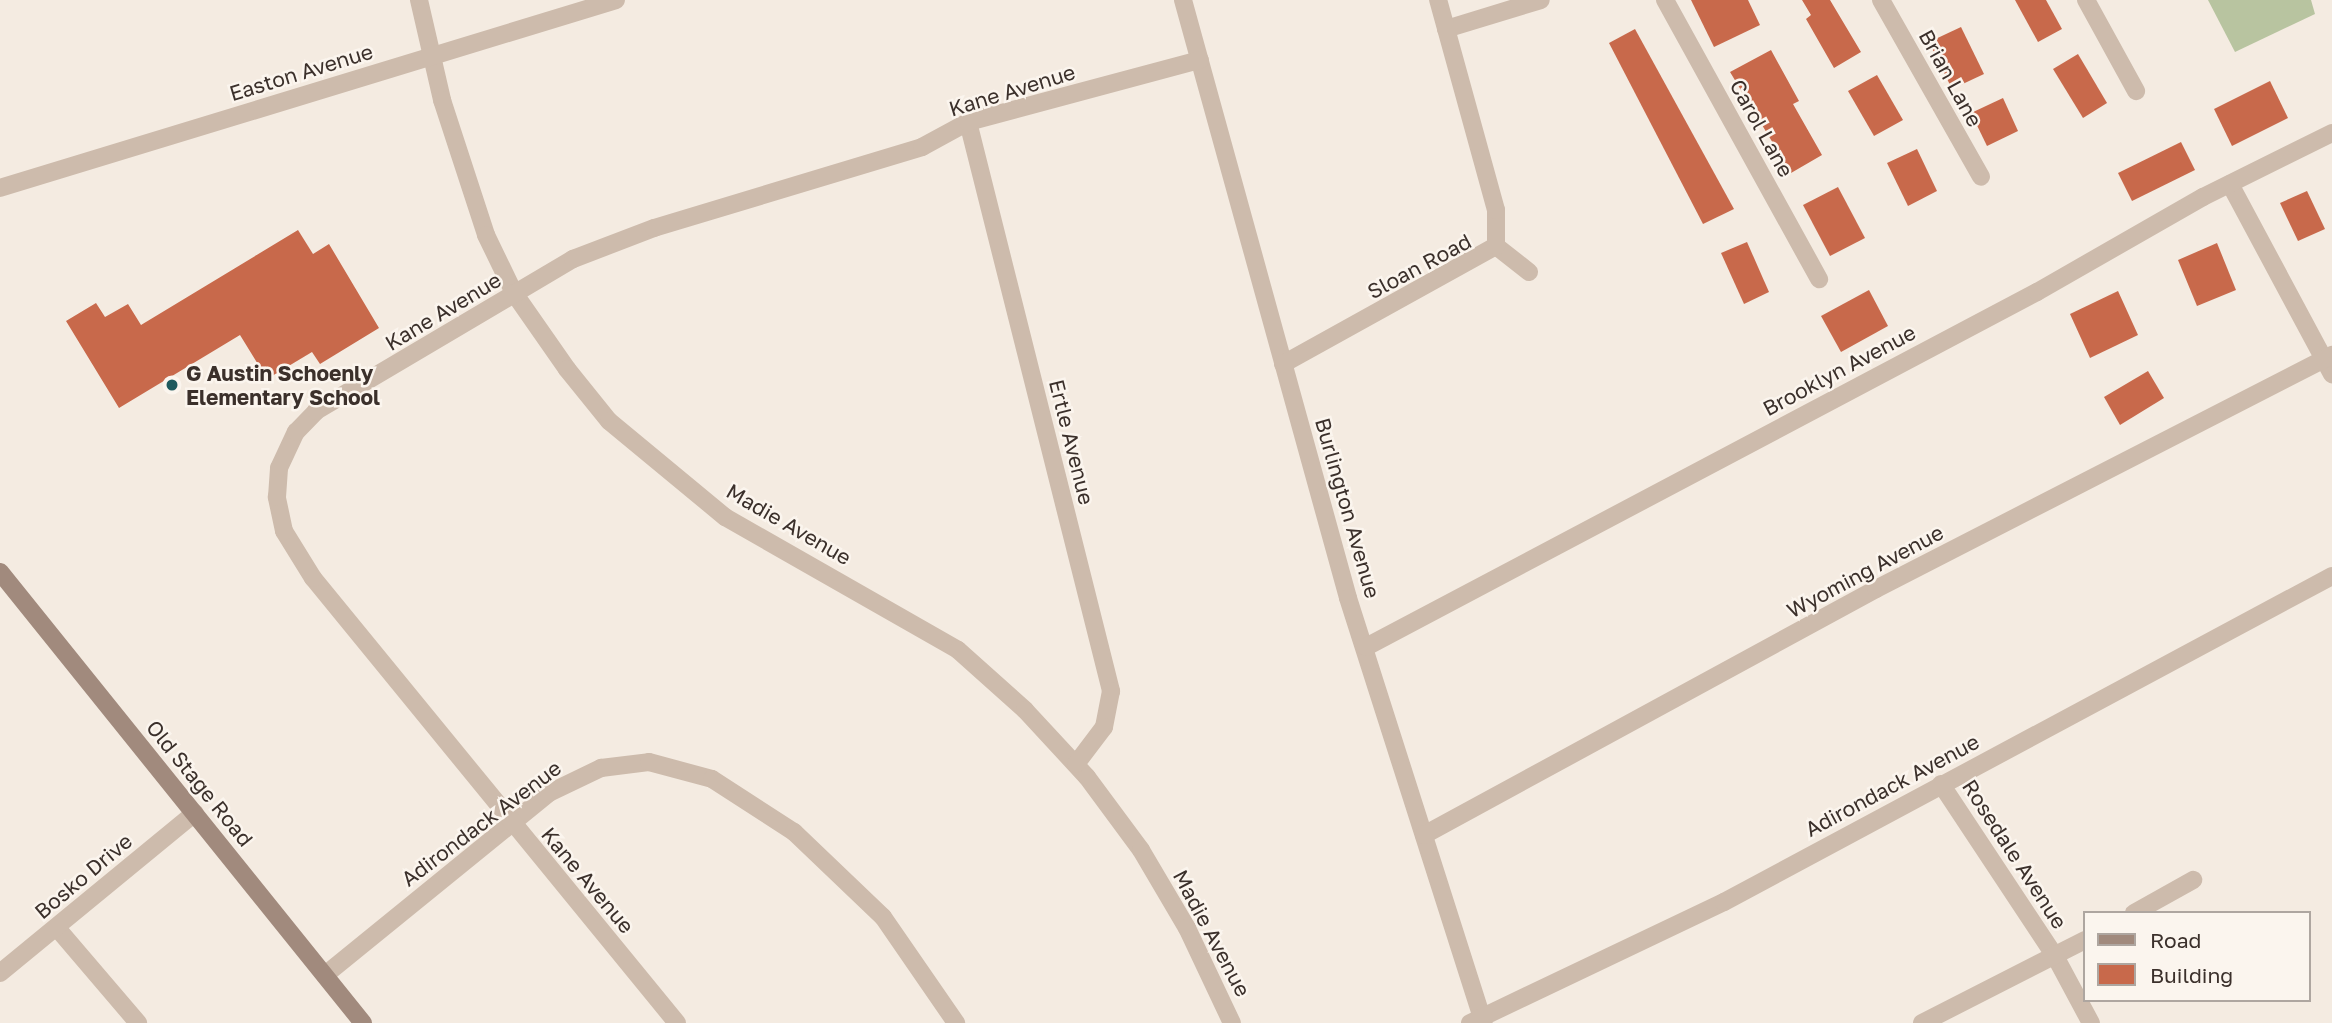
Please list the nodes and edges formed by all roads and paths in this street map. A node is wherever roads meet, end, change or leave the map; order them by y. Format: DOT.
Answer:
graph roads {
  1 [pos="419,0"];
  2 [pos="616,0"];
  3 [pos="1183,0"];
  4 [pos="1438,0"];
  5 [pos="1541,0"];
  6 [pos="1665,0"];
  7 [pos="1881,0"];
  8 [pos="2086,0"];
  9 [pos="1446,29"];
  10 [pos="432,55"];
  11 [pos="1200,60"];
  12 [pos="2136,91"];
  13 [pos="968,122"];
  14 [pos="2332,132"];
  15 [pos="1981,177"];
  16 [pos="2230,184"];
  17 [pos="0,188"];
  18 [pos="1496,246"];
  19 [pos="1529,272"];
  20 [pos="1819,279"];
  21 [pos="514,293"];
  22 [pos="2329,362"];
  23 [pos="1283,364"];
  24 [pos="0,572"];
  25 [pos="2332,576"];
  26 [pos="1366,647"];
  27 [pos="1076,764"];
  28 [pos="1941,784"];
  29 [pos="195,813"];
  30 [pos="511,822"];
  31 [pos="1424,835"];
  32 [pos="2193,880"];
  33 [pos="2138,911"];
  34 [pos="57,928"];
  35 [pos="2084,941"];
  36 [pos="2055,956"];
  37 [pos="0,974"];
  38 [pos="325,975"];
  39 [pos="1479,1022"];
  40 [pos="138,1023"];
  41 [pos="363,1023"];
  42 [pos="677,1023"];
  43 [pos="956,1023"];
  44 [pos="1232,1023"];
  45 [pos="1922,1023"];
  46 [pos="2091,1023"];
  1 -- 10 [label="street, Madie Avenue"];
  2 -- 10 [label="street, Easton Avenue"];
  3 -- 11 [label="street, Burlington Avenue"];
  4 -- 9 [label="street, Sloan Road"];
  5 -- 9 [label="street"];
  6 -- 20 [label="street, Carol Lane"];
  7 -- 15 [label="street, Brian Lane"];
  8 -- 12 [label="street"];
  9 -- 18 [label="street, Sloan Road"];
  10 -- 17 [label="street, Easton Avenue"];
  10 -- 21 [label="street, Madie Avenue"];
  11 -- 13 [label="street, Kane Avenue"];
  11 -- 23 [label="street, Burlington Avenue"];
  13 -- 21 [label="street, Kane Avenue"];
  13 -- 27 [label="street, Ertle Avenue"];
  14 -- 16 [label="street, Brooklyn Avenue"];
  16 -- 22 [label="street"];
  16 -- 26 [label="street, Brooklyn Avenue"];
  18 -- 19 [label="street"];
  18 -- 23 [label="street, Sloan Road"];
  21 -- 27 [label="street, Madie Avenue"];
  21 -- 30 [label="street, Kane Avenue"];
  22 -- 31 [label="street, Wyoming Avenue"];
  23 -- 26 [label="street, Burlington Avenue"];
  24 -- 29 [label="main road, Old Stage Road"];
  25 -- 28 [label="street, Adirondack Avenue"];
  26 -- 31 [label="street, Burlington Avenue"];
  27 -- 44 [label="street, Madie Avenue"];
  28 -- 36 [label="street, Rosedale Avenue"];
  28 -- 39 [label="street, Adirondack Avenue"];
  29 -- 34 [label="street, Bosko Drive"];
  29 -- 38 [label="main road, Old Stage Road"];
  30 -- 38 [label="street, Adirondack Avenue"];
  30 -- 42 [label="street, Kane Avenue"];
  30 -- 43 [label="street, Adirondack Avenue"];
  31 -- 39 [label="street, Burlington Avenue"];
  32 -- 33 [label="street"];
  34 -- 37 [label="street, Bosko Drive"];
  34 -- 40 [label="street"];
  35 -- 36 [label="street"];
  36 -- 45 [label="street"];
  36 -- 46 [label="street, Rosedale Avenue"];
  38 -- 41 [label="main road, Old Stage Road"];
}
